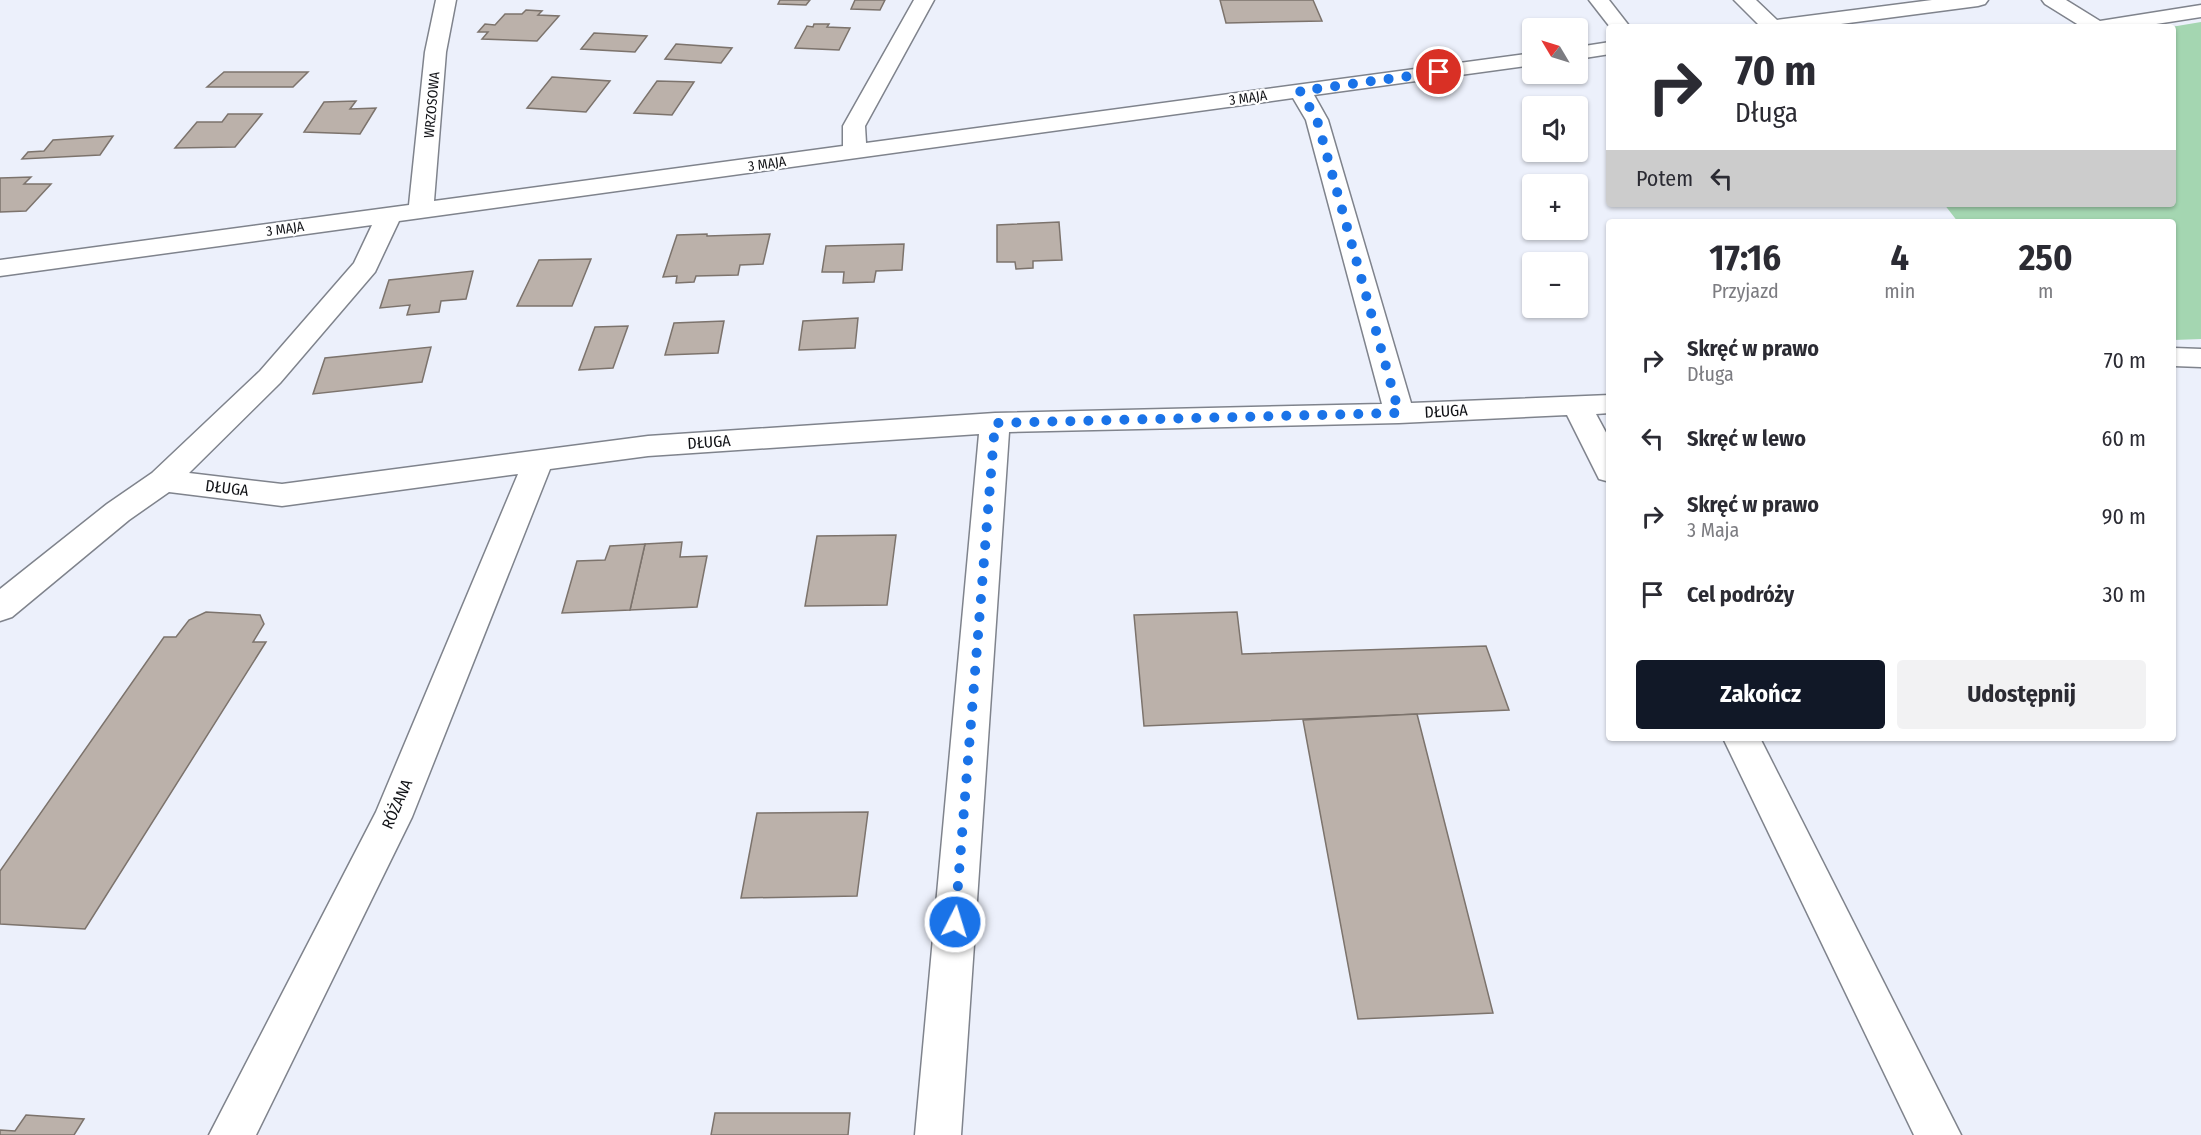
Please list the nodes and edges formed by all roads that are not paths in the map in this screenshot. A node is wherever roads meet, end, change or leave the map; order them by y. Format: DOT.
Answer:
graph roads {
  1 [pos="446,0"];
  2 [pos="924,0"];
  3 [pos="1599,0"];
  4 [pos="1744,0"];
  5 [pos="1978,0"];
  6 [pos="2052,0"];
  7 [pos="2201,11"];
  8 [pos="1618,24"];
  9 [pos="1769,24"];
  10 [pos="1795,24"];
  11 [pos="2092,24"];
  12 [pos="2116,24"];
  13 [pos="1606,48"];
  14 [pos="1588,51"];
  15 [pos="1522,61"];
  16 [pos="1300,91"];
  17 [pos="855,152"];
  18 [pos="420,211"];
  19 [pos="389,215"];
  20 [pos="0,268"];
  21 [pos="2176,357"];
  22 [pos="2201,358"];
  23 [pos="1606,404"];
  24 [pos="1577,405"];
  25 [pos="1399,413"];
  26 [pos="995,423"];
  27 [pos="538,462"];
  28 [pos="1606,464"];
  29 [pos="163,481"];
  30 [pos="0,608"];
  31 [pos="1742,741"];
  32 [pos="232,1135"];
  33 [pos="938,1135"];
  34 [pos="1938,1135"];
  1 -- 18 [label="street, WRZOSOWA"];
  2 -- 17 [label="street"];
  3 -- 8 [label="street"];
  4 -- 9 [label="street"];
  5 -- 10 [label="street"];
  6 -- 11 [label="street"];
  7 -- 12 [label="street"];
  13 -- 14 [label="street"];
  15 -- 16 [label="street, 3 MAJA"];
  16 -- 17 [label="street, 3 MAJA"];
  16 -- 25 [label="street"];
  17 -- 18 [label="street, 3 MAJA"];
  18 -- 19 [label="street, 3 MAJA"];
  19 -- 20 [label="street, 3 MAJA"];
  19 -- 29 [label="street"];
  21 -- 22 [label="street"];
  23 -- 24 [label="street, DŁUGA"];
  24 -- 25 [label="street, DŁUGA"];
  24 -- 28 [label="street"];
  25 -- 26 [label="street, DŁUGA"];
  26 -- 27 [label="street, DŁUGA"];
  26 -- 33 [label="street"];
  27 -- 29 [label="street, DŁUGA"];
  27 -- 32 [label="street, RÓŻANA"];
  29 -- 30 [label="street"];
  31 -- 34 [label="street"];
}
